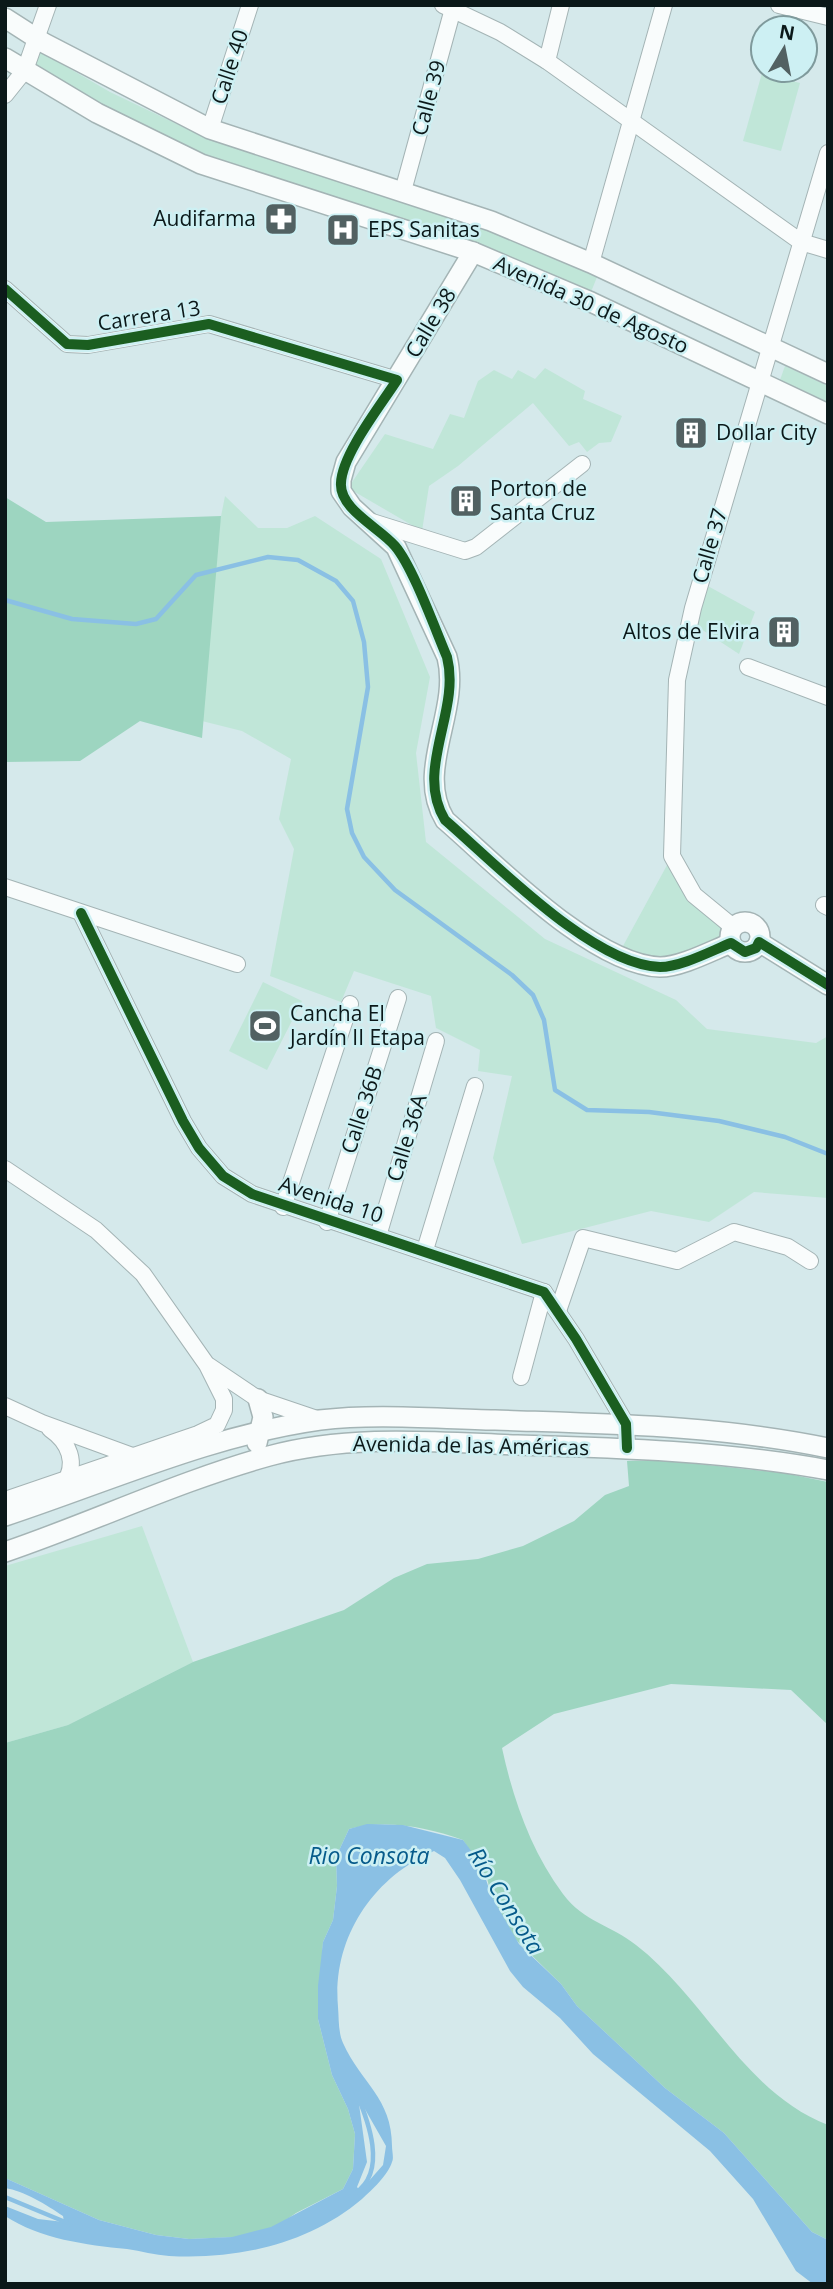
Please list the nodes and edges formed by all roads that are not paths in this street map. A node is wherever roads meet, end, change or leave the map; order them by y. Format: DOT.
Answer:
graph roads {
  1 [pos="48,5"];
  2 [pos="250,5"];
  3 [pos="561,5"];
  4 [pos="664,5"];
  5 [pos="779,5"];
  6 [pos="450,7"];
  7 [pos="828,17"];
  8 [pos="5,18"];
  9 [pos="37,39"];
  10 [pos="5,58"];
  11 [pos="547,61"];
  12 [pos="25,69"];
  13 [pos="5,95"];
  14 [pos="631,120"];
  15 [pos="210,129"];
  16 [pos="828,153"];
  17 [pos="403,191"];
  18 [pos="801,242"];
  19 [pos="828,250"];
  20 [pos="473,253"];
  21 [pos="591,263"];
  22 [pos="5,289"];
  23 [pos="769,346"];
  24 [pos="828,374"];
  25 [pos="397,380"];
  26 [pos="760,382"];
  27 [pos="828,414"];
  28 [pos="582,464"];
  29 [pos="367,520"];
  30 [pos="748,667"];
  31 [pos="828,697"];
  32 [pos="5,887"];
  33 [pos="81,913"];
  34 [pos="732,935"];
  35 [pos="237,964"];
  36 [pos="828,985"];
  37 [pos="398,999"];
  38 [pos="350,1004"];
  39 [pos="436,1041"];
  40 [pos="475,1086"];
  41 [pos="5,1169"];
  42 [pos="283,1207"];
  43 [pos="327,1222"];
  44 [pos="378,1236"];
  45 [pos="425,1250"];
  46 [pos="810,1261"];
  47 [pos="544,1292"];
  48 [pos="558,1311"];
  49 [pos="207,1365"];
  50 [pos="521,1377"];
  51 [pos="258,1399"];
  52 [pos="5,1406"];
  53 [pos="321,1420"];
  54 [pos="42,1423"];
  55 [pos="626,1424"];
  56 [pos="262,1432"];
  57 [pos="627,1448"];
  58 [pos="828,1448"];
  59 [pos="132,1456"];
  60 [pos="162,1462"];
  61 [pos="828,1470"];
  62 [pos="68,1478"];
  63 [pos="172,1491"];
  64 [pos="5,1500"];
  65 [pos="52,1500"];
  66 [pos="5,1516"];
  67 [pos="5,1526"];
  68 [pos="5,1552"];
  1 -- 9 [label="street"];
  2 -- 15 [label="street, Calle 40"];
  3 -- 11 [label="street"];
  4 -- 14 [label="street"];
  5 -- 7 [label="street"];
  6 -- 11 [label="street"];
  6 -- 17 [label="street, Calle 39"];
  8 -- 9 [label="main road, Avenida 30 de Agosto"];
  9 -- 12 [label="street"];
  9 -- 15 [label="main road, Avenida 30 de Agosto"];
  10 -- 12 [label="main road, Avenida 30 de Agosto"];
  11 -- 14 [label="street"];
  12 -- 13 [label="street"];
  12 -- 20 [label="main road, Avenida 30 de Agosto"];
  14 -- 18 [label="street"];
  14 -- 21 [label="street"];
  15 -- 17 [label="main road, Avenida 30 de Agosto"];
  16 -- 18 [label="street, Calle 37"];
  17 -- 21 [label="main road, Avenida 30 de Agosto"];
  18 -- 19 [label="street"];
  18 -- 23 [label="street, Calle 37"];
  20 -- 25 [label="main road, Calle 38"];
  20 -- 26 [label="main road, Avenida 30 de Agosto"];
  21 -- 23 [label="main road, Avenida 30 de Agosto"];
  22 -- 25 [label="street, Carrera 13"];
  23 -- 24 [label="main road, Avenida 30 de Agosto"];
  23 -- 26 [label="street, Calle 37"];
  25 -- 29 [label="main road, Calle 38"];
  26 -- 27 [label="main road, Avenida 30 de Agosto"];
  26 -- 34 [label="street, Calle 37"];
  28 -- 29 [label="street"];
  29 -- 34 [label="main road, Calle 38"];
  30 -- 31 [label="street"];
  32 -- 33 [label="street"];
  33 -- 35 [label="street"];
  33 -- 42 [label="street, Avenida 10"];
  34 -- 36 [label="main road"];
  37 -- 43 [label="street, Calle 36B"];
  38 -- 42 [label="street"];
  39 -- 44 [label="street, Calle 36A"];
  40 -- 45 [label="street"];
  41 -- 49 [label="street"];
  42 -- 43 [label="street, Avenida 10"];
  43 -- 44 [label="street, Avenida 10"];
  44 -- 45 [label="street, Avenida 10"];
  45 -- 47 [label="street, Avenida 10"];
  46 -- 48 [label="street"];
  47 -- 48 [label="street"];
  47 -- 50 [label="street"];
  48 -- 55 [label="street"];
  49 -- 51 [label="street"];
  49 -- 59 [label="street"];
  51 -- 53 [label="street"];
  51 -- 56 [label="main road"];
  52 -- 54 [label="street"];
  53 -- 55 [label="main road, Avenida de las Américas"];
  53 -- 56 [label="main road, Avenida de las Américas"];
  54 -- 59 [label="street"];
  54 -- 62 [label="street"];
  55 -- 57 [label="street"];
  55 -- 58 [label="main road, Avenida de las Américas"];
  56 -- 60 [label="main road, Avenida de las Américas"];
  56 -- 63 [label="main road"];
  57 -- 61 [label="main road, Avenida de las Américas"];
  57 -- 63 [label="main road, Avenida de las Américas"];
  59 -- 60 [label="street"];
  59 -- 62 [label="street"];
  60 -- 65 [label="main road, Avenida de las Américas"];
  62 -- 64 [label="street"];
  62 -- 65 [label="street"];
  63 -- 68 [label="main road, Avenida de las Américas"];
  65 -- 66 [label="main road, Avenida de las Américas"];
  65 -- 67 [label="main road"];
}
